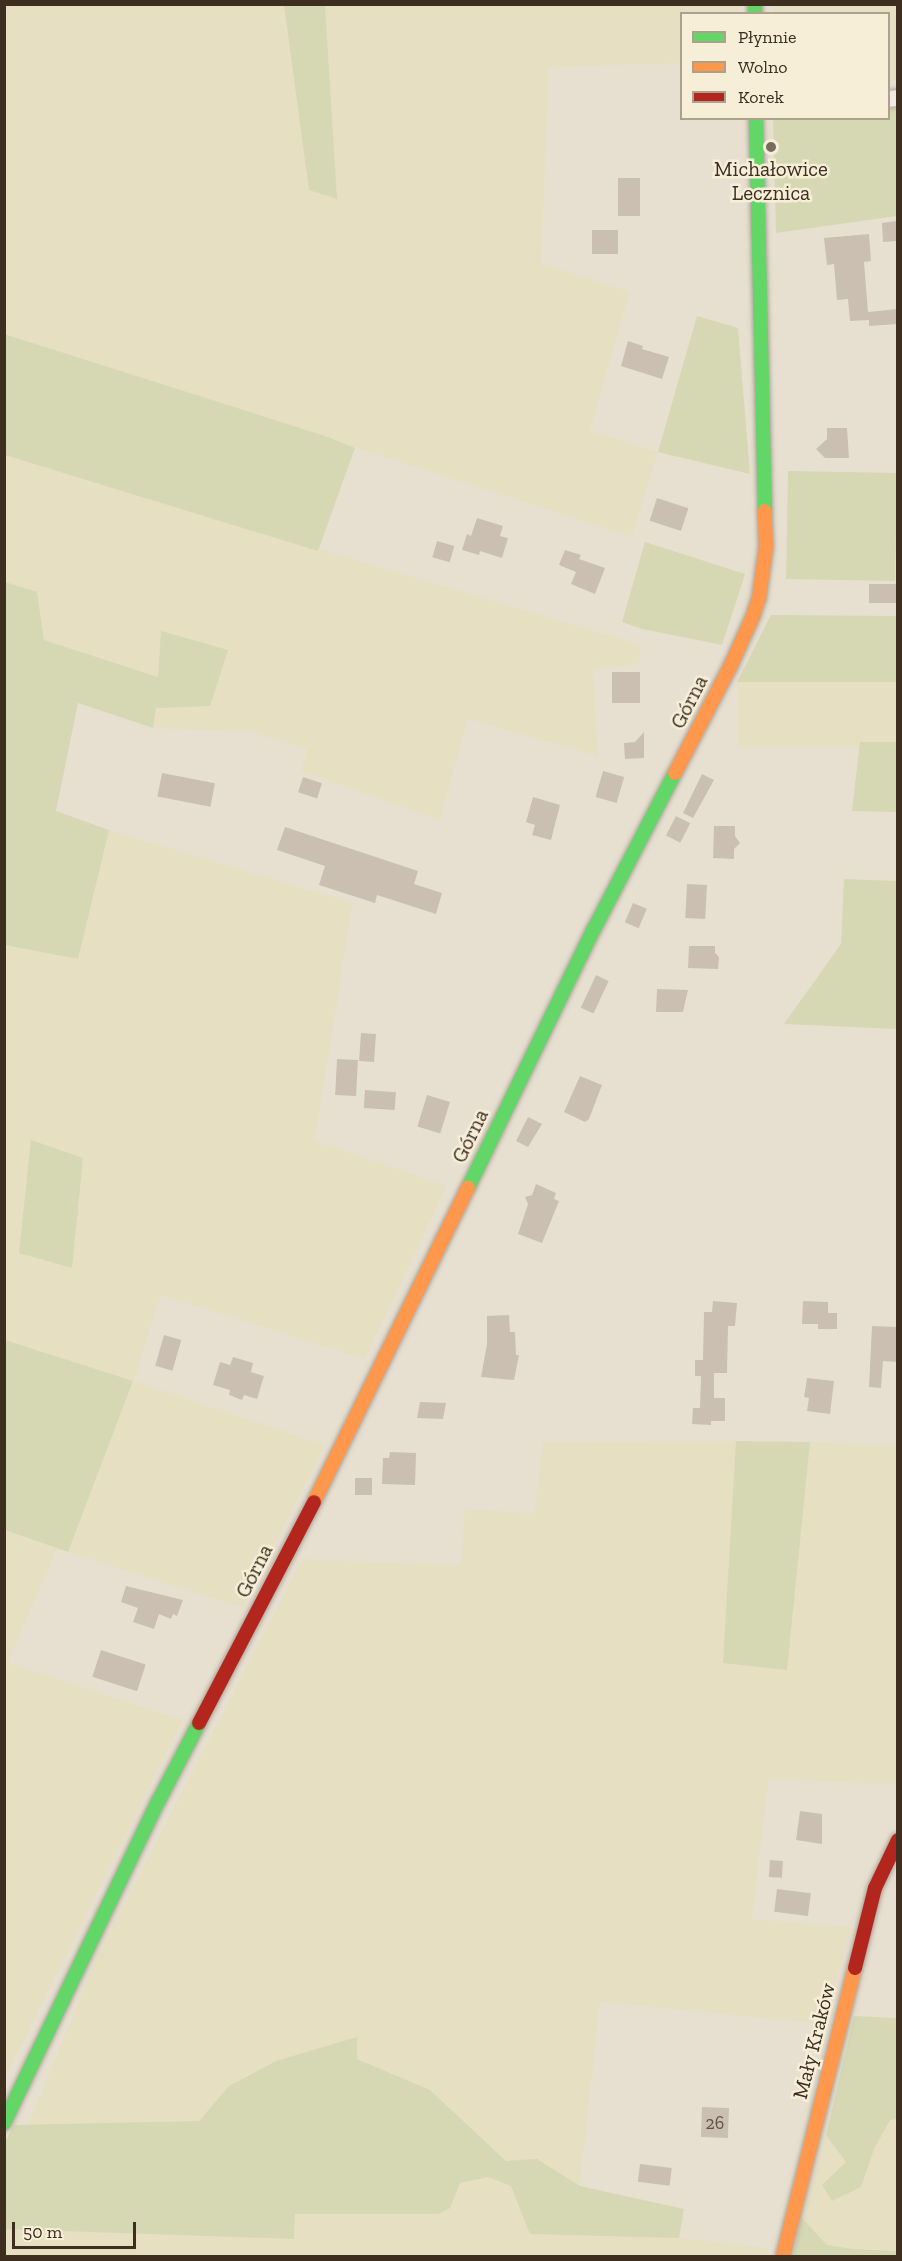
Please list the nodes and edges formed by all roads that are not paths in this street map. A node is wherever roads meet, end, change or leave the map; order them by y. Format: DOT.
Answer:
graph roads {
  1 [pos="756,120"];
  2 [pos="897,1840"];
  3 [pos="4,2123"];
  4 [pos="783,2256"];
  1 -- 3 [label="street, Górna"];
  2 -- 4 [label="street, Mały Kraków"];
}
